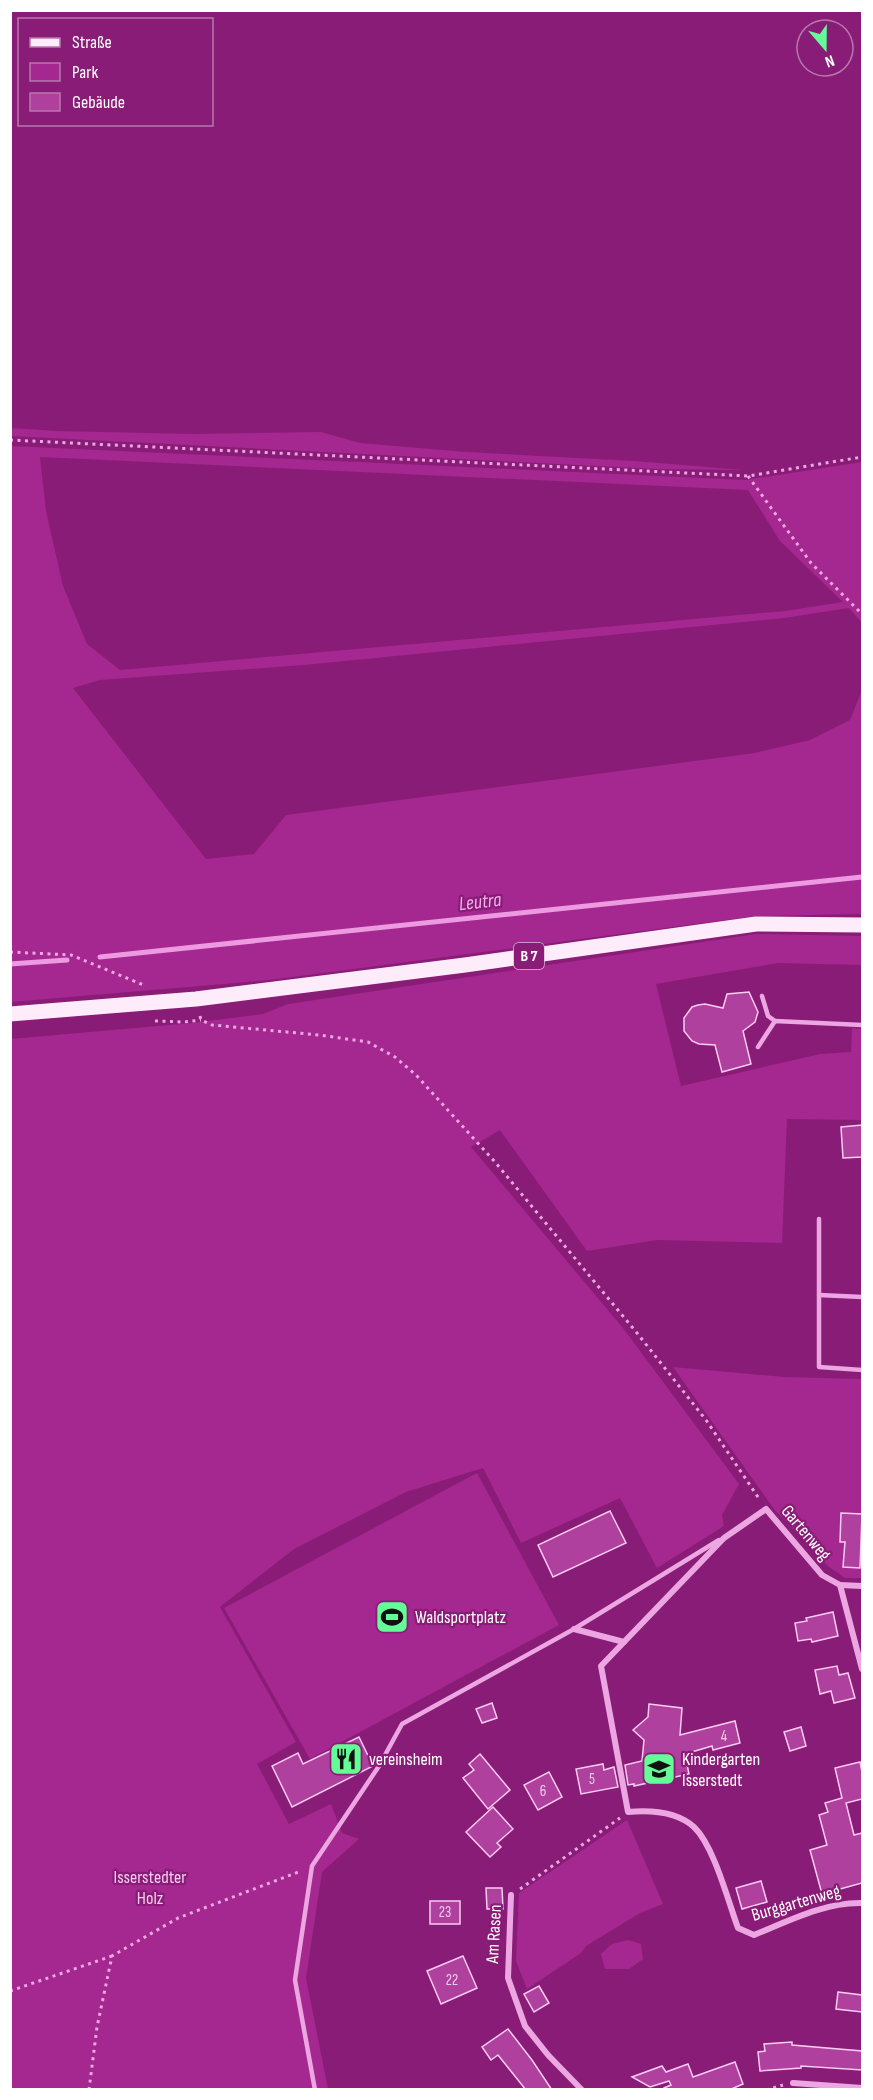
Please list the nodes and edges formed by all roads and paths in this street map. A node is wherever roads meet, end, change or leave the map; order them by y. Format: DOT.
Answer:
graph roads {
  1 [pos="10,440"];
  2 [pos="862,457"];
  3 [pos="748,476"];
  4 [pos="862,614"];
  5 [pos="862,925"];
  6 [pos="10,952"];
  7 [pos="149,987"];
  8 [pos="762,996"];
  9 [pos="196,999"];
  10 [pos="10,1014"];
  11 [pos="775,1021"];
  12 [pos="862,1025"];
  13 [pos="758,1047"];
  14 [pos="819,1219"];
  15 [pos="819,1295"];
  16 [pos="862,1297"];
  17 [pos="862,1370"];
  18 [pos="766,1509"];
  19 [pos="723,1538"];
  20 [pos="840,1585"];
  21 [pos="862,1586"];
  22 [pos="574,1629"];
  23 [pos="624,1642"];
  24 [pos="862,1669"];
  25 [pos="627,1813"];
  26 [pos="312,1866"];
  27 [pos="511,1895"];
  28 [pos="862,1903"];
  29 [pos="112,1956"];
  30 [pos="10,1990"];
  31 [pos="793,2083"];
  32 [pos="862,2088"];
  33 [pos="89,2090"];
  34 [pos="315,2090"];
  35 [pos="582,2090"];
  1 -- 3 [label="path"];
  2 -- 3 [label="path"];
  3 -- 4 [label="path"];
  5 -- 9 [label="main road, B 7"];
  6 -- 7 [label="path"];
  8 -- 11 [label="lane"];
  9 -- 10 [label="main road, B 7"];
  9 -- 18 [label="path"];
  11 -- 12 [label="lane"];
  11 -- 13 [label="lane"];
  14 -- 15 [label="lane"];
  15 -- 16 [label="lane"];
  15 -- 17 [label="lane"];
  18 -- 19 [label="street, Gartenweg"];
  18 -- 20 [label="street, Gartenweg"];
  19 -- 22 [label="lane"];
  19 -- 23 [label="street"];
  20 -- 21 [label="street"];
  20 -- 24 [label="street"];
  22 -- 23 [label="street"];
  22 -- 26 [label="lane"];
  23 -- 25 [label="street"];
  25 -- 27 [label="path, Am Rasen"];
  25 -- 28 [label="street, Burggartenweg"];
  26 -- 29 [label="path"];
  26 -- 34 [label="lane"];
  27 -- 35 [label="street, Am Rasen"];
  29 -- 30 [label="path"];
  29 -- 33 [label="path"];
  31 -- 32 [label="street"];
}
